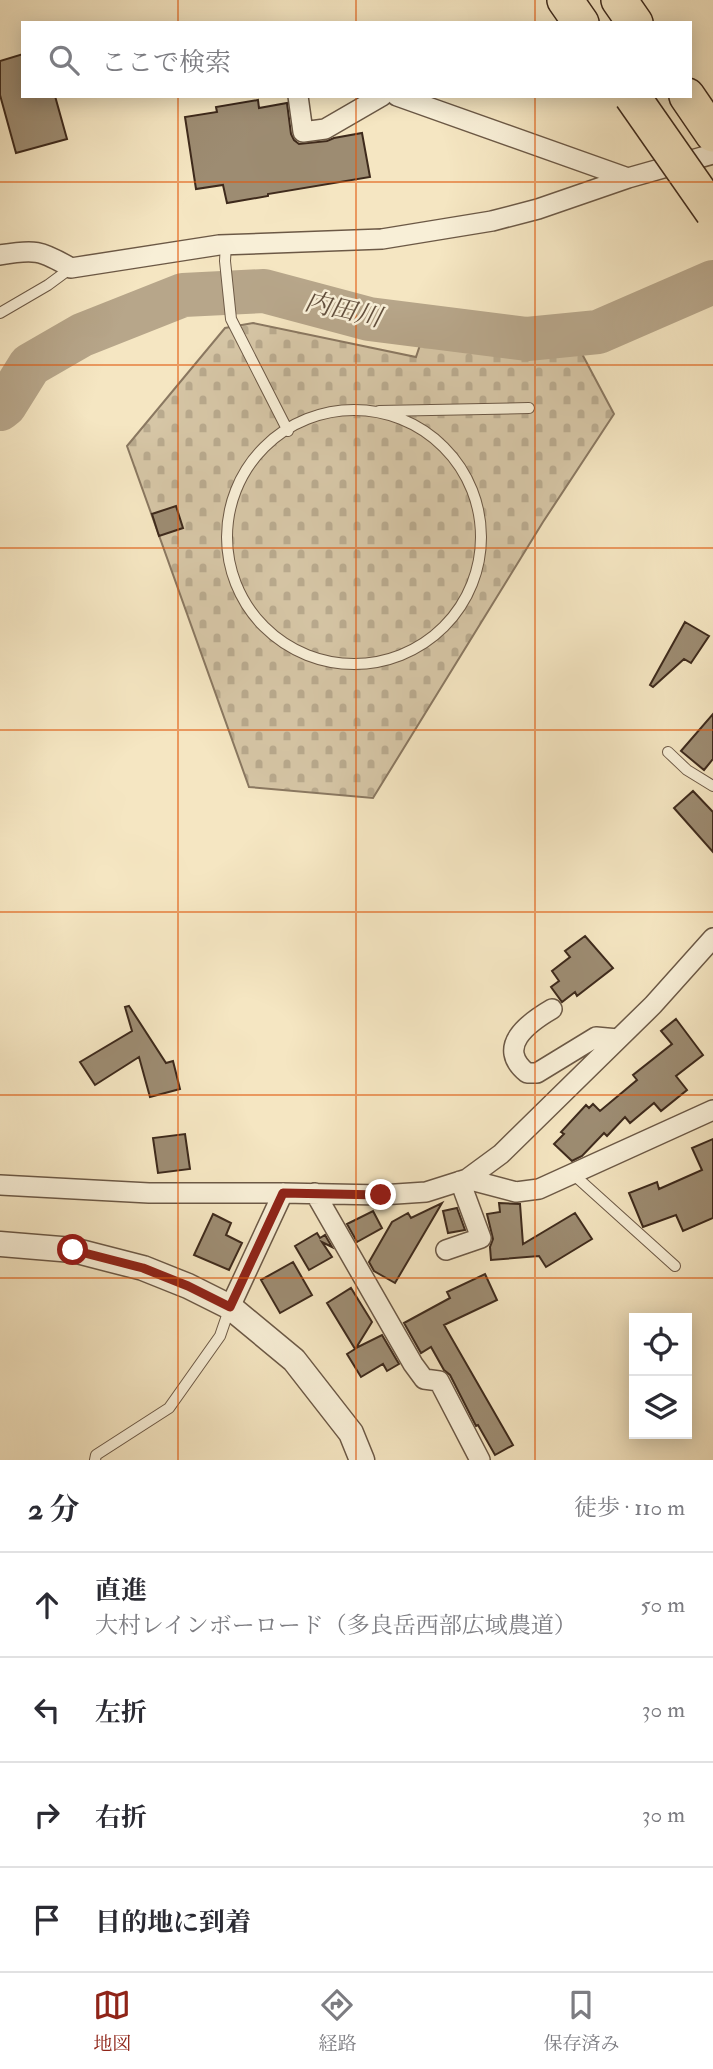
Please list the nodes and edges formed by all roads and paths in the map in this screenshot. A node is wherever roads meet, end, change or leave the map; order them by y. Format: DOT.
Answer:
graph roads {
  1 [pos="565,0"];
  2 [pos="618,0"];
  3 [pos="580,21"];
  4 [pos="634,21"];
  5 [pos="298,98"];
  6 [pos="379,98"];
  7 [pos="403,98"];
  8 [pos="633,98"];
  9 [pos="688,98"];
  10 [pos="713,134"];
  11 [pos="713,153"];
  12 [pos="628,178"];
  13 [pos="713,212"];
  14 [pos="225,253"];
  15 [pos="0,255"];
  16 [pos="71,268"];
  17 [pos="0,313"];
  18 [pos="529,408"];
  19 [pos="366,411"];
  20 [pos="288,431"];
  21 [pos="668,752"];
  22 [pos="713,786"];
  23 [pos="713,939"];
  24 [pos="552,1009"];
  25 [pos="618,1039"];
  26 [pos="713,1110"];
  27 [pos="573,1174"];
  28 [pos="463,1180"];
  29 [pos="0,1185"];
  30 [pos="283,1193"];
  31 [pos="316,1194"];
  32 [pos="0,1244"];
  33 [pos="446,1250"];
  34 [pos="675,1265"];
  35 [pos="230,1307"];
  36 [pos="95,1460"];
  37 [pos="362,1460"];
  38 [pos="480,1460"];
  1 -- 3 [label="highway"];
  2 -- 4 [label="highway"];
  5 -- 6 [label="street"];
  7 -- 12 [label="street"];
  8 -- 13 [label="highway, bridge"];
  9 -- 10 [label="highway"];
  11 -- 12 [label="street"];
  12 -- 14 [label="street"];
  14 -- 16 [label="street"];
  14 -- 20 [label="lane"];
  15 -- 16 [label="street"];
  16 -- 17 [label="lane"];
  18 -- 19 [label="lane"];
  19 -- 20 [label="lane"];
  19 -- 20 [label="lane"];
  21 -- 22 [label="lane"];
  23 -- 25 [label="street"];
  24 -- 25 [label="street"];
  25 -- 28 [label="street"];
  26 -- 27 [label="street"];
  27 -- 28 [label="street"];
  27 -- 34 [label="lane"];
  28 -- 31 [label="street"];
  28 -- 33 [label="street"];
  29 -- 30 [label="street"];
  30 -- 31 [label="street"];
  30 -- 35 [label="street"];
  31 -- 38 [label="street"];
  32 -- 35 [label="street"];
  35 -- 36 [label="lane"];
  35 -- 37 [label="street"];
}
